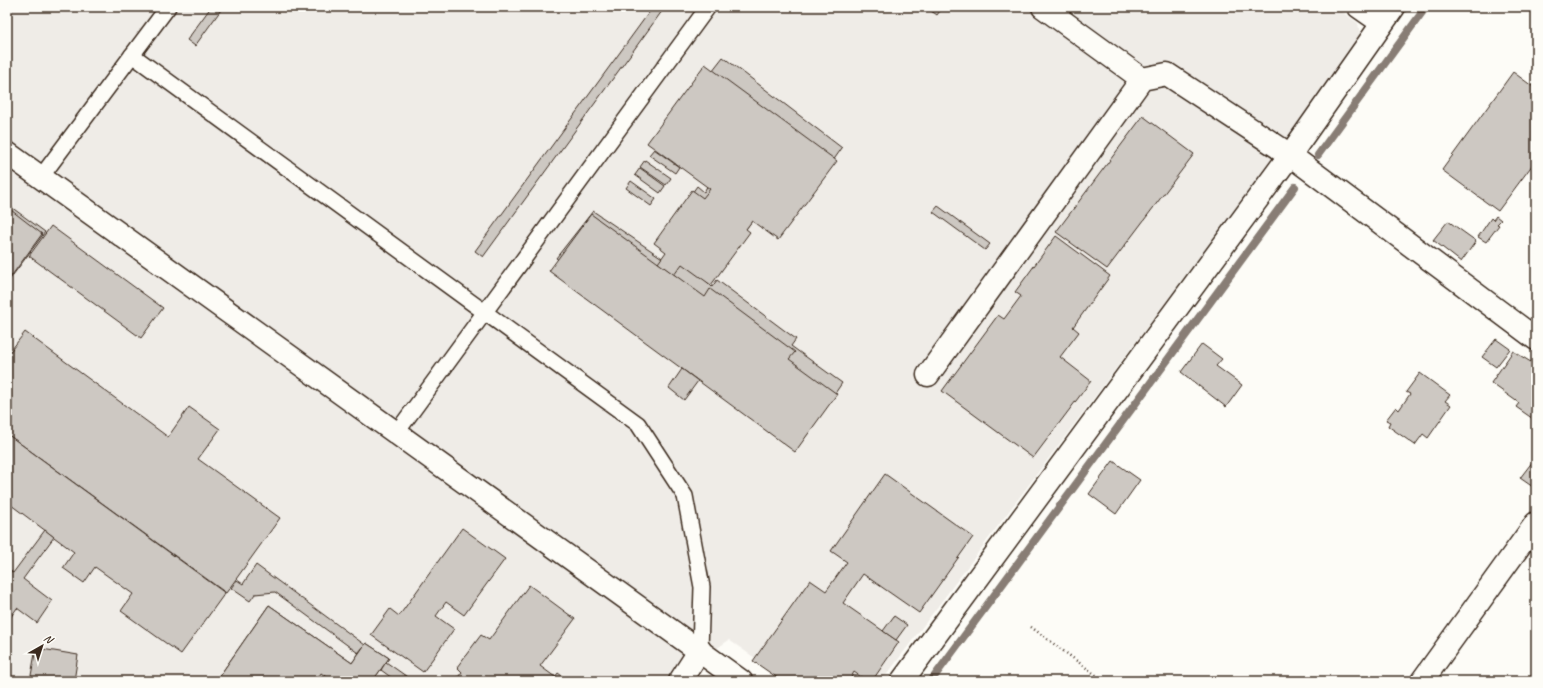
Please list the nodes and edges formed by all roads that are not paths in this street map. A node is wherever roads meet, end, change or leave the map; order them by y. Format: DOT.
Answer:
graph roads {
  1 [pos="168,7"];
  2 [pos="708,7"];
  3 [pos="1043,7"];
  4 [pos="1360,7"];
  5 [pos="1388,15"];
  6 [pos="132,55"];
  7 [pos="1142,79"];
  8 [pos="7,153"];
  9 [pos="1290,155"];
  10 [pos="41,177"];
  11 [pos="485,312"];
  12 [pos="1536,339"];
  13 [pos="928,376"];
  14 [pos="397,432"];
  15 [pos="1536,523"];
  16 [pos="700,650"];
  17 [pos="680,681"];
  18 [pos="741,681"];
  19 [pos="902,681"];
  20 [pos="1422,681"];
  1 -- 6 [label="lane"];
  2 -- 11 [label="lane"];
  3 -- 7 [label="street"];
  4 -- 5 [label="street"];
  5 -- 9 [label="street"];
  6 -- 10 [label="lane"];
  6 -- 11 [label="lane"];
  7 -- 9 [label="street"];
  7 -- 13 [label="street"];
  8 -- 10 [label="street"];
  9 -- 12 [label="street"];
  9 -- 19 [label="street"];
  10 -- 14 [label="street"];
  11 -- 14 [label="lane"];
  11 -- 16 [label="lane"];
  14 -- 16 [label="street"];
  15 -- 20 [label="street"];
  16 -- 17 [label="street"];
  16 -- 18 [label="street"];
}
